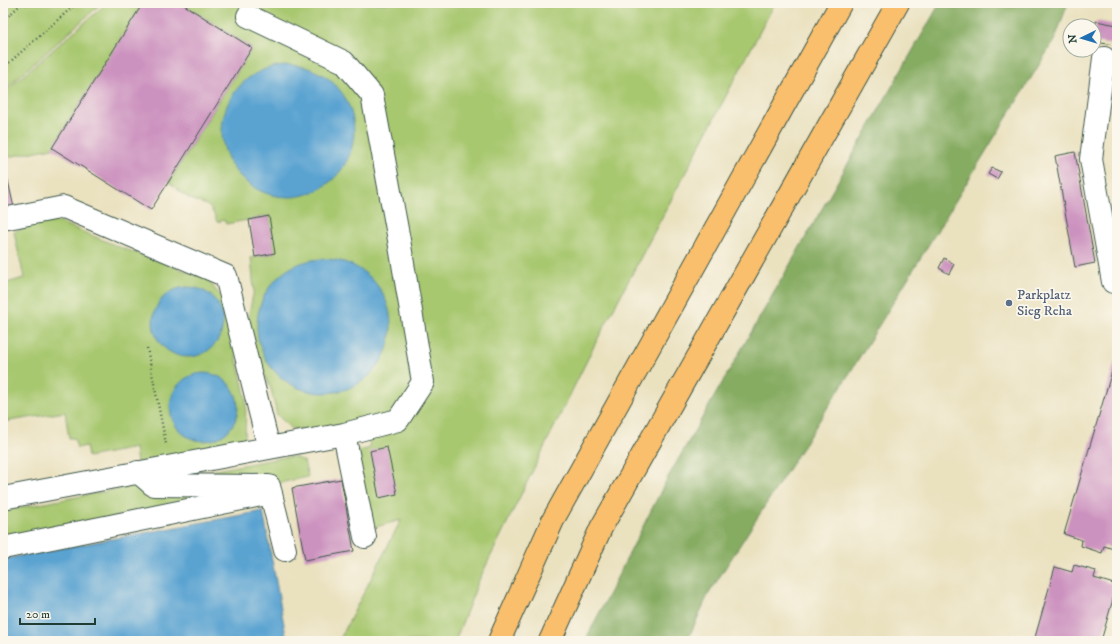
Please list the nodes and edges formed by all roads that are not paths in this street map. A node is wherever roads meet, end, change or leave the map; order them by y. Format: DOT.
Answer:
graph roads {
  1 [pos="841,3"];
  2 [pos="898,3"];
  3 [pos="248,16"];
  4 [pos="1104,58"];
  5 [pos="3,220"];
  6 [pos="1117,282"];
  7 [pos="344,434"];
  8 [pos="269,448"];
  9 [pos="138,472"];
  10 [pos="271,493"];
  11 [pos="3,498"];
  12 [pos="365,537"];
  13 [pos="3,548"];
  14 [pos="285,550"];
  15 [pos="499,641"];
  16 [pos="550,641"];
  1 -- 15 [label="highway"];
  2 -- 16 [label="highway"];
  3 -- 7 [label="lane"];
  4 -- 6 [label="lane"];
  5 -- 8 [label="lane"];
  7 -- 8 [label="lane"];
  7 -- 12 [label="lane"];
  8 -- 9 [label="lane"];
  9 -- 10 [label="lane"];
  9 -- 11 [label="lane"];
  10 -- 13 [label="lane"];
  10 -- 14 [label="lane"];
}
